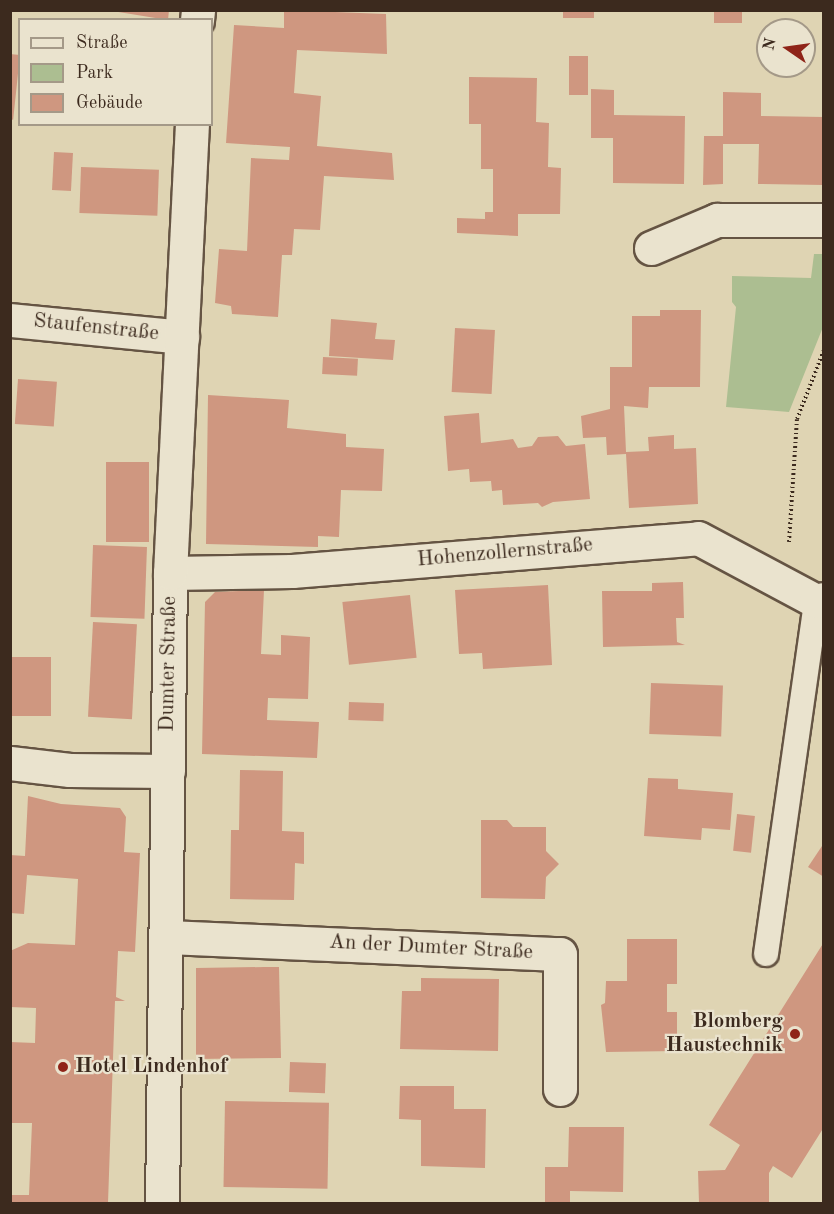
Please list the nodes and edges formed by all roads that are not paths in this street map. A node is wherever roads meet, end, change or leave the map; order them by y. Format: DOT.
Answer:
graph roads {
  1 [pos="192,126"];
  2 [pos="824,220"];
  3 [pos="651,248"];
  4 [pos="10,320"];
  5 [pos="182,337"];
  6 [pos="170,573"];
  7 [pos="820,600"];
  8 [pos="10,763"];
  9 [pos="168,771"];
  10 [pos="167,937"];
  11 [pos="766,954"];
  12 [pos="560,1089"];
  13 [pos="162,1203"];
  1 -- 5 [label="street, Dumter Straße"];
  2 -- 3 [label="street"];
  4 -- 5 [label="street, Staufenstraße"];
  5 -- 6 [label="street, Dumter Straße"];
  6 -- 7 [label="street, Hohenzollernstraße"];
  6 -- 9 [label="street, Dumter Straße"];
  7 -- 11 [label="lane"];
  8 -- 9 [label="street"];
  9 -- 10 [label="street, Dumter Straße"];
  10 -- 12 [label="street, An der Dumter Straße"];
  10 -- 13 [label="street, Dumter Straße"];
}
